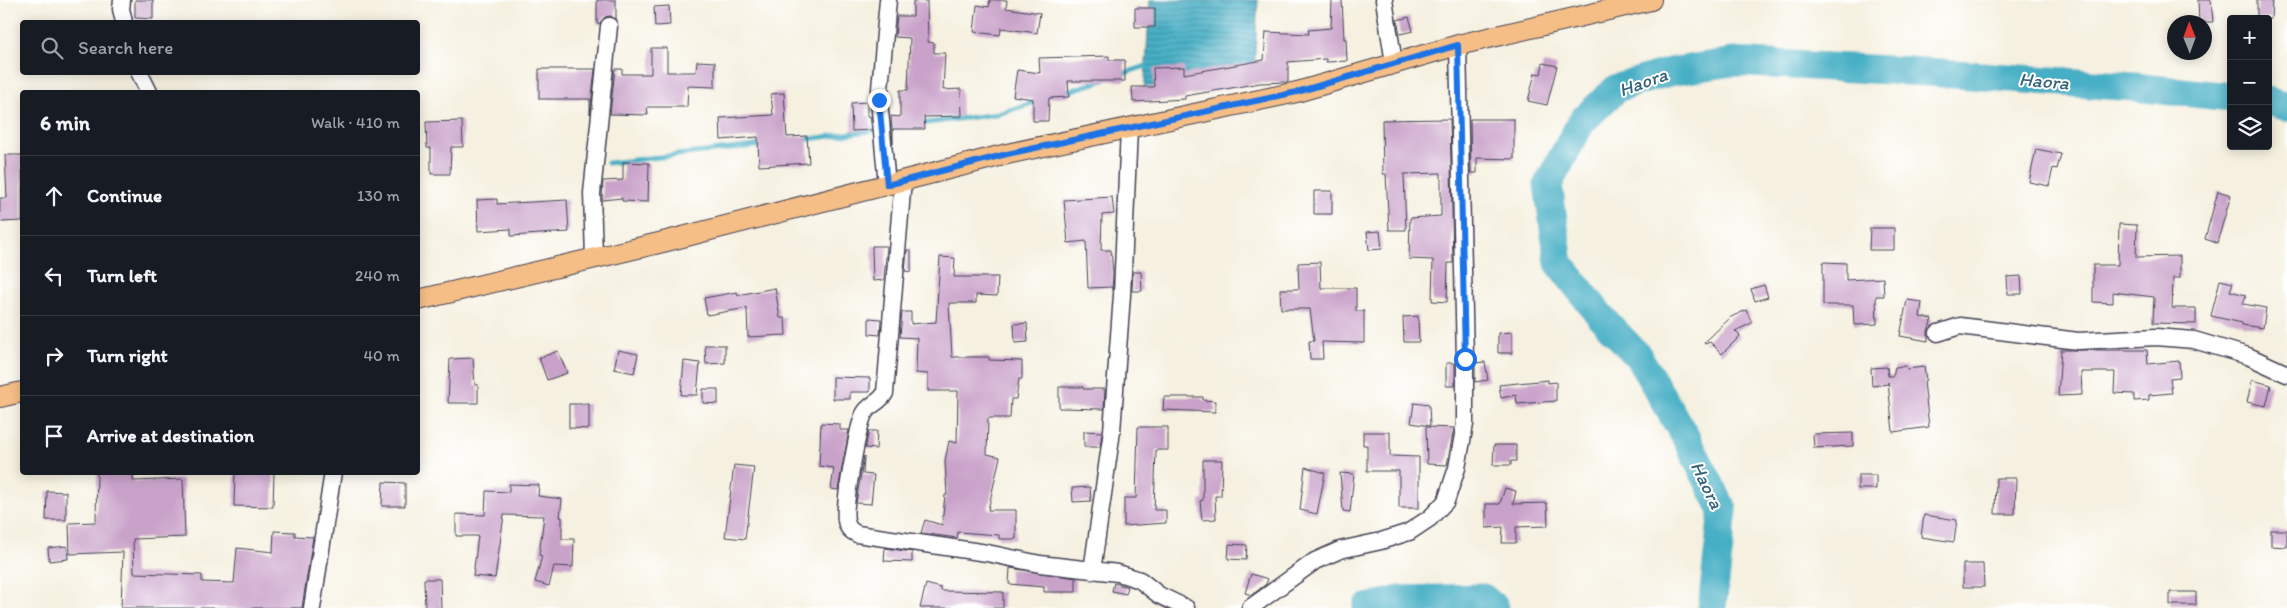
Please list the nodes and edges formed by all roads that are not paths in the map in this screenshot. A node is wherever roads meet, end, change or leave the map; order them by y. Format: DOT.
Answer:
graph roads {
  1 [pos="122,0"];
  2 [pos="888,0"];
  3 [pos="1384,0"];
  4 [pos="1651,0"];
  5 [pos="1626,3"];
  6 [pos="124,20"];
  7 [pos="609,26"];
  8 [pos="1458,45"];
  9 [pos="1394,64"];
  10 [pos="140,75"];
  11 [pos="148,90"];
  12 [pos="1129,128"];
  13 [pos="895,183"];
  14 [pos="594,258"];
  15 [pos="420,300"];
  16 [pos="1938,333"];
  17 [pos="2287,374"];
  18 [pos="20,392"];
  19 [pos="0,397"];
  20 [pos="333,475"];
  21 [pos="1092,571"];
  22 [pos="312,608"];
  23 [pos="1186,608"];
  24 [pos="1250,608"];
  1 -- 6 [label="street"];
  2 -- 13 [label="street"];
  3 -- 9 [label="street"];
  4 -- 5 [label="main road"];
  5 -- 8 [label="main road"];
  7 -- 14 [label="street"];
  8 -- 9 [label="main road"];
  8 -- 24 [label="street"];
  9 -- 12 [label="main road"];
  10 -- 11 [label="street"];
  12 -- 13 [label="main road"];
  12 -- 21 [label="street"];
  13 -- 14 [label="main road"];
  13 -- 21 [label="street"];
  14 -- 15 [label="main road"];
  16 -- 17 [label="street"];
  18 -- 19 [label="main road"];
  20 -- 22 [label="street"];
  21 -- 23 [label="street"];
}
